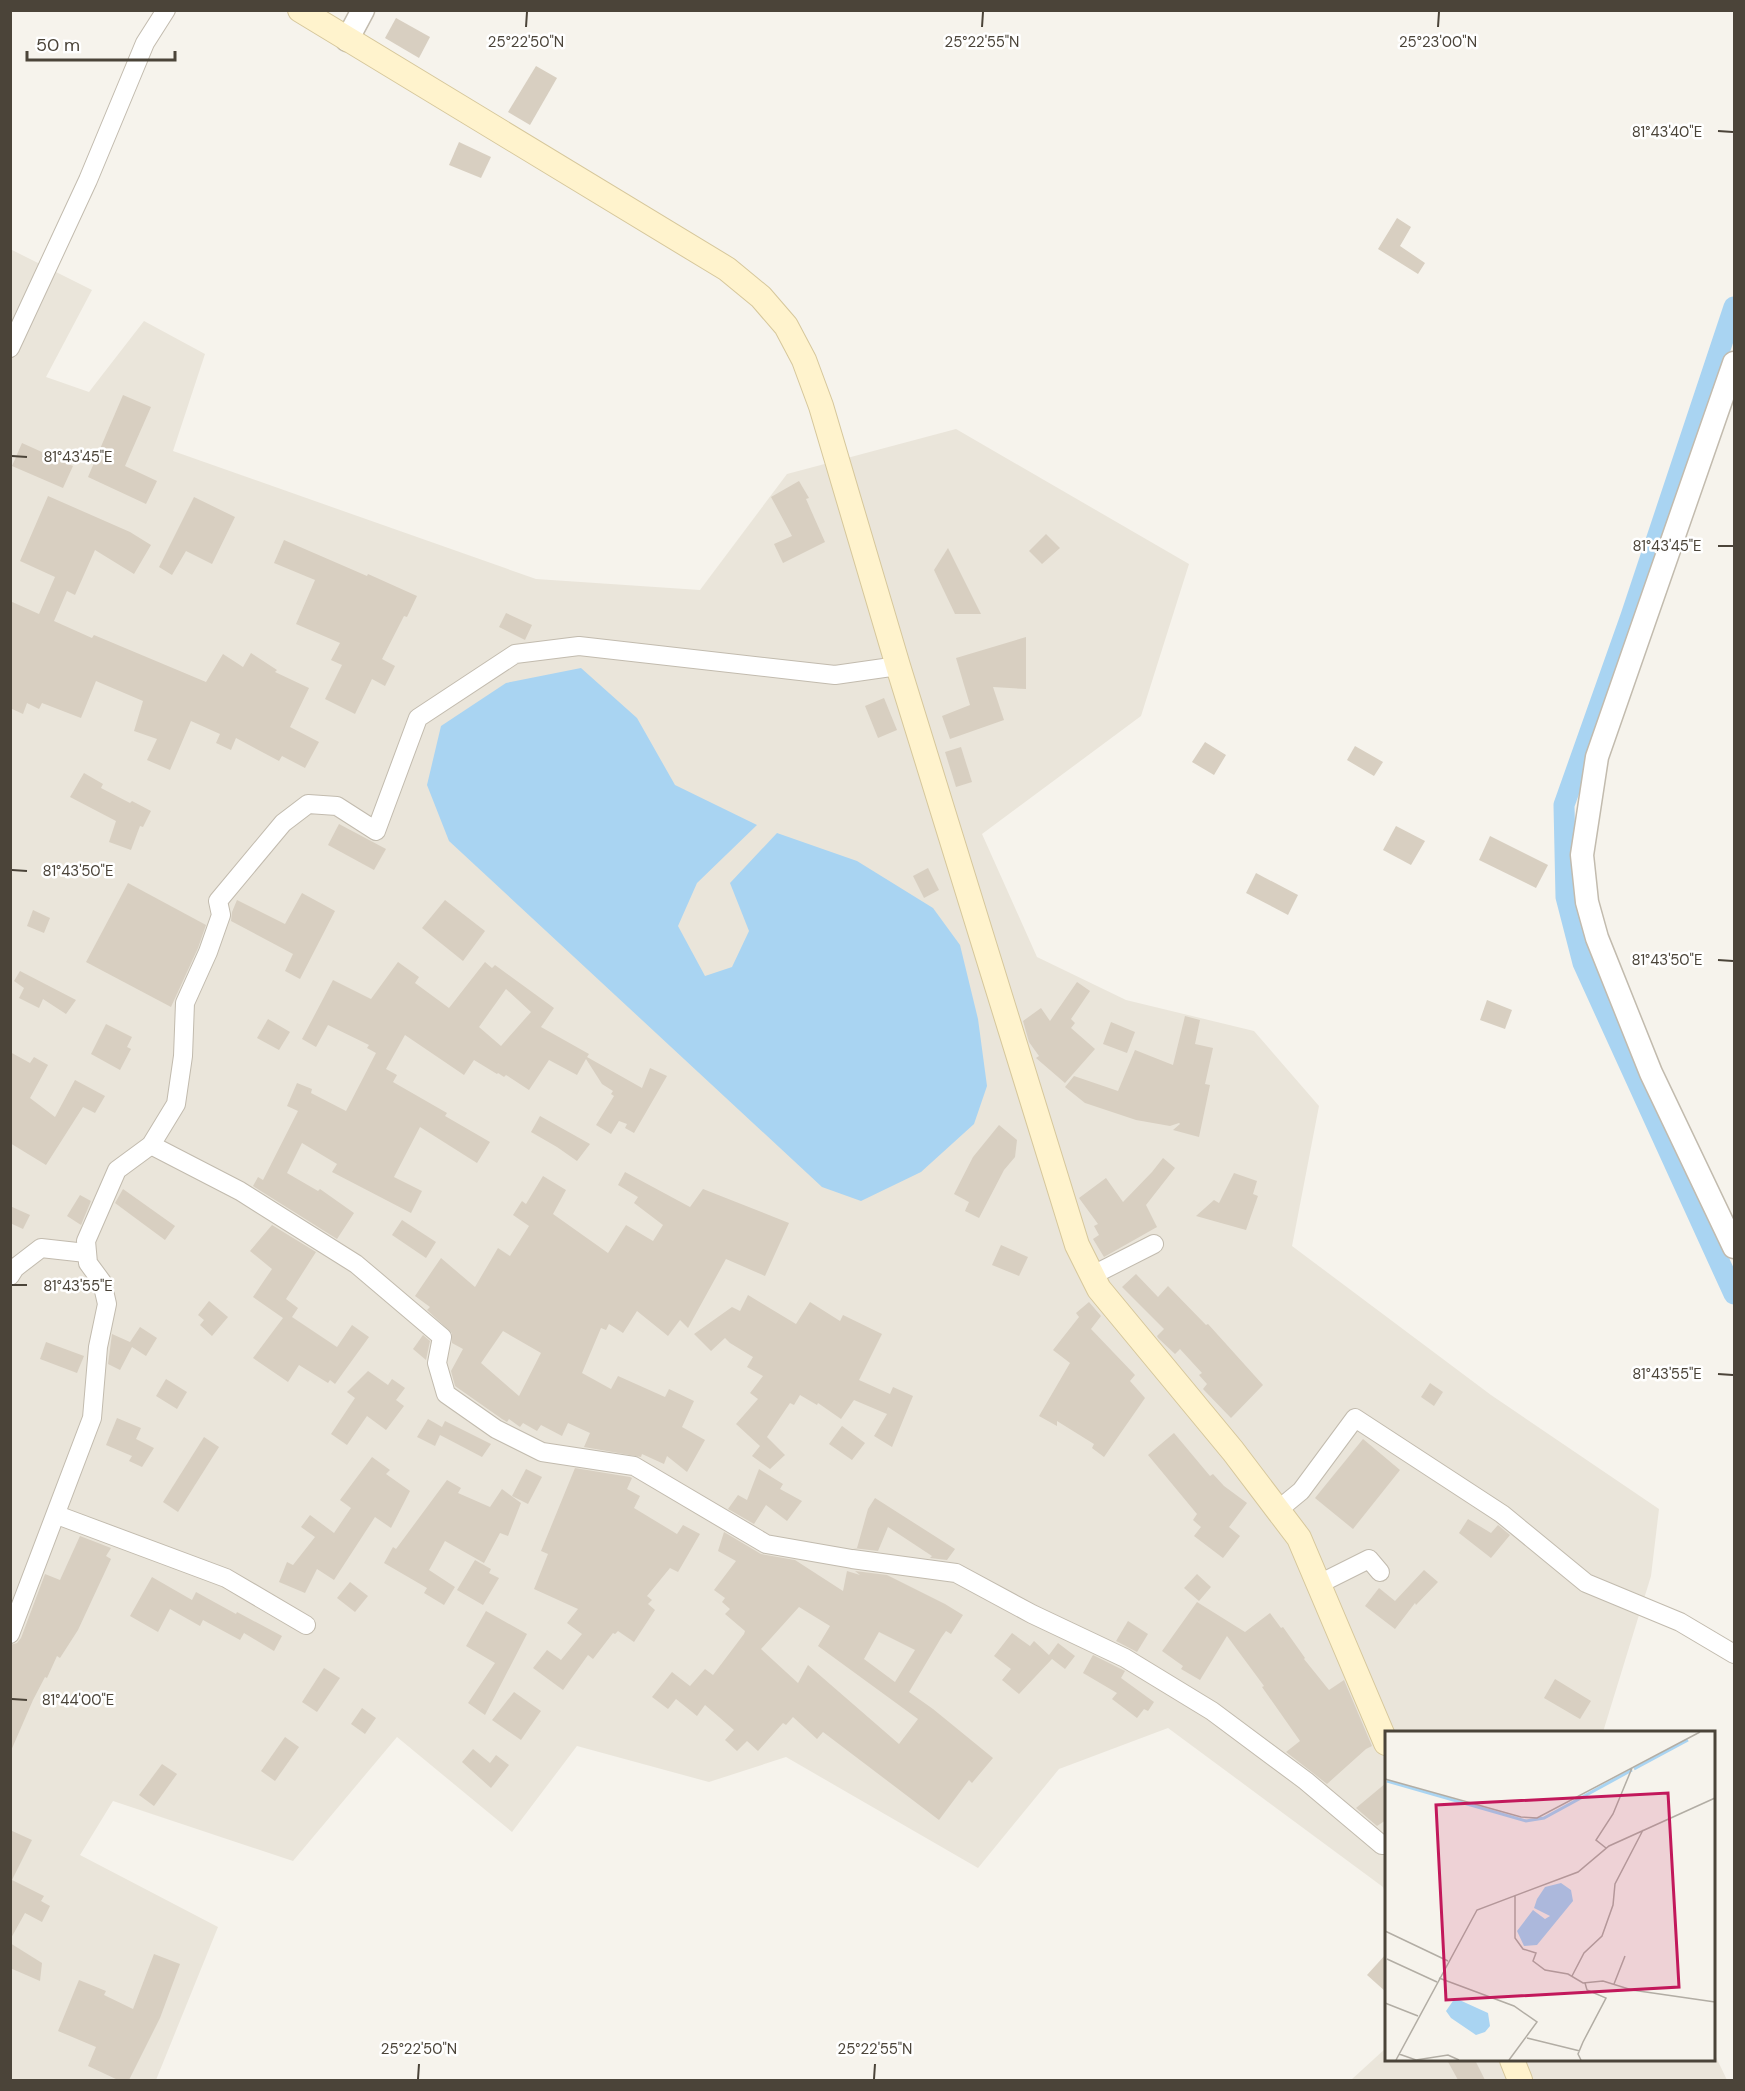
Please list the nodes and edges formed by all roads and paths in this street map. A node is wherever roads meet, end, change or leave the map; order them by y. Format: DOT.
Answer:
graph roads {
  1 [pos="166,10"];
  2 [pos="300,10"];
  3 [pos="363,10"];
  4 [pos="347,39"];
  5 [pos="10,348"];
  6 [pos="1734,363"];
  7 [pos="898,666"];
  8 [pos="151,1145"];
  9 [pos="1154,1244"];
  10 [pos="1734,1247"];
  11 [pos="86,1254"];
  12 [pos="10,1275"];
  13 [pos="1093,1275"];
  14 [pos="1278,1510"];
  15 [pos="57,1515"];
  16 [pos="1380,1572"];
  17 [pos="1319,1584"];
  18 [pos="306,1625"];
  19 [pos="10,1634"];
  20 [pos="1734,1654"];
  21 [pos="1385,1741"];
  22 [pos="1385,1845"];
  23 [pos="1512,2061"];
  24 [pos="1520,2080"];
  1 -- 5 [label="street"];
  2 -- 4 [label="main road"];
  3 -- 4 [label="street"];
  4 -- 7 [label="main road"];
  6 -- 10 [label="street"];
  7 -- 8 [label="street"];
  7 -- 13 [label="main road"];
  8 -- 11 [label="street"];
  8 -- 22 [label="street"];
  9 -- 13 [label="street"];
  11 -- 12 [label="street"];
  11 -- 15 [label="street"];
  13 -- 14 [label="main road"];
  14 -- 17 [label="main road"];
  14 -- 20 [label="street"];
  15 -- 18 [label="street"];
  15 -- 19 [label="street"];
  16 -- 17 [label="street"];
  17 -- 21 [label="main road"];
  23 -- 24 [label="main road"];
}
